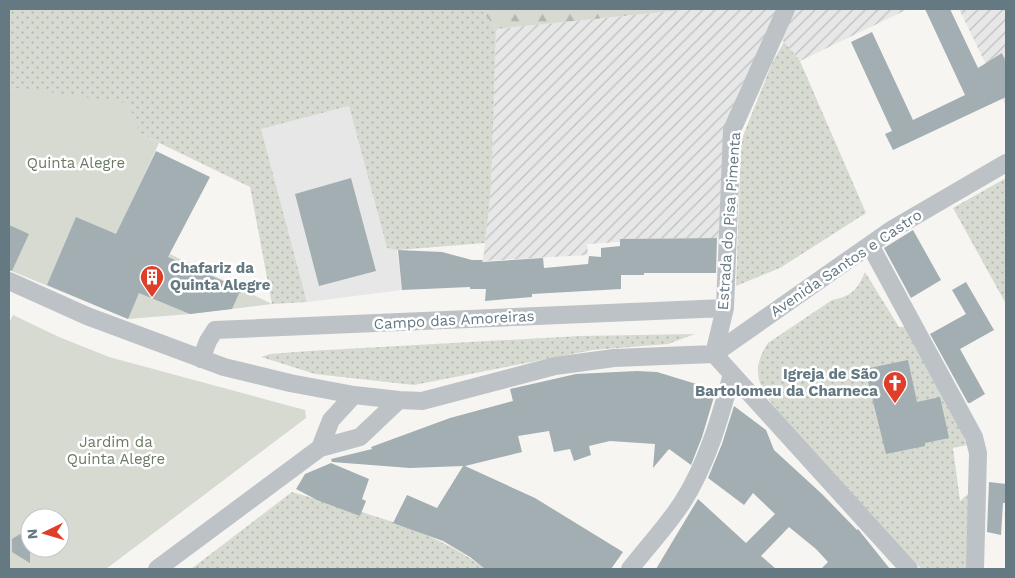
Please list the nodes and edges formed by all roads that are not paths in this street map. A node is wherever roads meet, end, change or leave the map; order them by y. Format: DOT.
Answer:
graph roads {
  1 [pos="786,9"];
  2 [pos="1006,163"];
  3 [pos="870,245"];
  4 [pos="9,281"];
  5 [pos="725,308"];
  6 [pos="714,354"];
  7 [pos="201,359"];
  8 [pos="732,374"];
  9 [pos="354,395"];
  10 [pos="399,400"];
  11 [pos="320,448"];
  12 [pos="157,569"];
  13 [pos="630,569"];
  14 [pos="909,569"];
  15 [pos="975,569"];
  1 -- 5 [label="street, Estrada do Pisa Pimenta"];
  2 -- 3 [label="street, Avenida Santos e Castro"];
  3 -- 6 [label="street, Avenida Santos e Castro"];
  3 -- 15 [label="street"];
  4 -- 7 [label="street"];
  5 -- 6 [label="street, Estrada do Pisa Pimenta"];
  5 -- 7 [label="street, Campo das Amoreiras"];
  6 -- 8 [label="street"];
  6 -- 10 [label="street"];
  7 -- 9 [label="street"];
  8 -- 13 [label="street"];
  8 -- 14 [label="street"];
  9 -- 10 [label="street"];
  9 -- 11 [label="street"];
  10 -- 11 [label="street"];
  11 -- 12 [label="street"];
}
